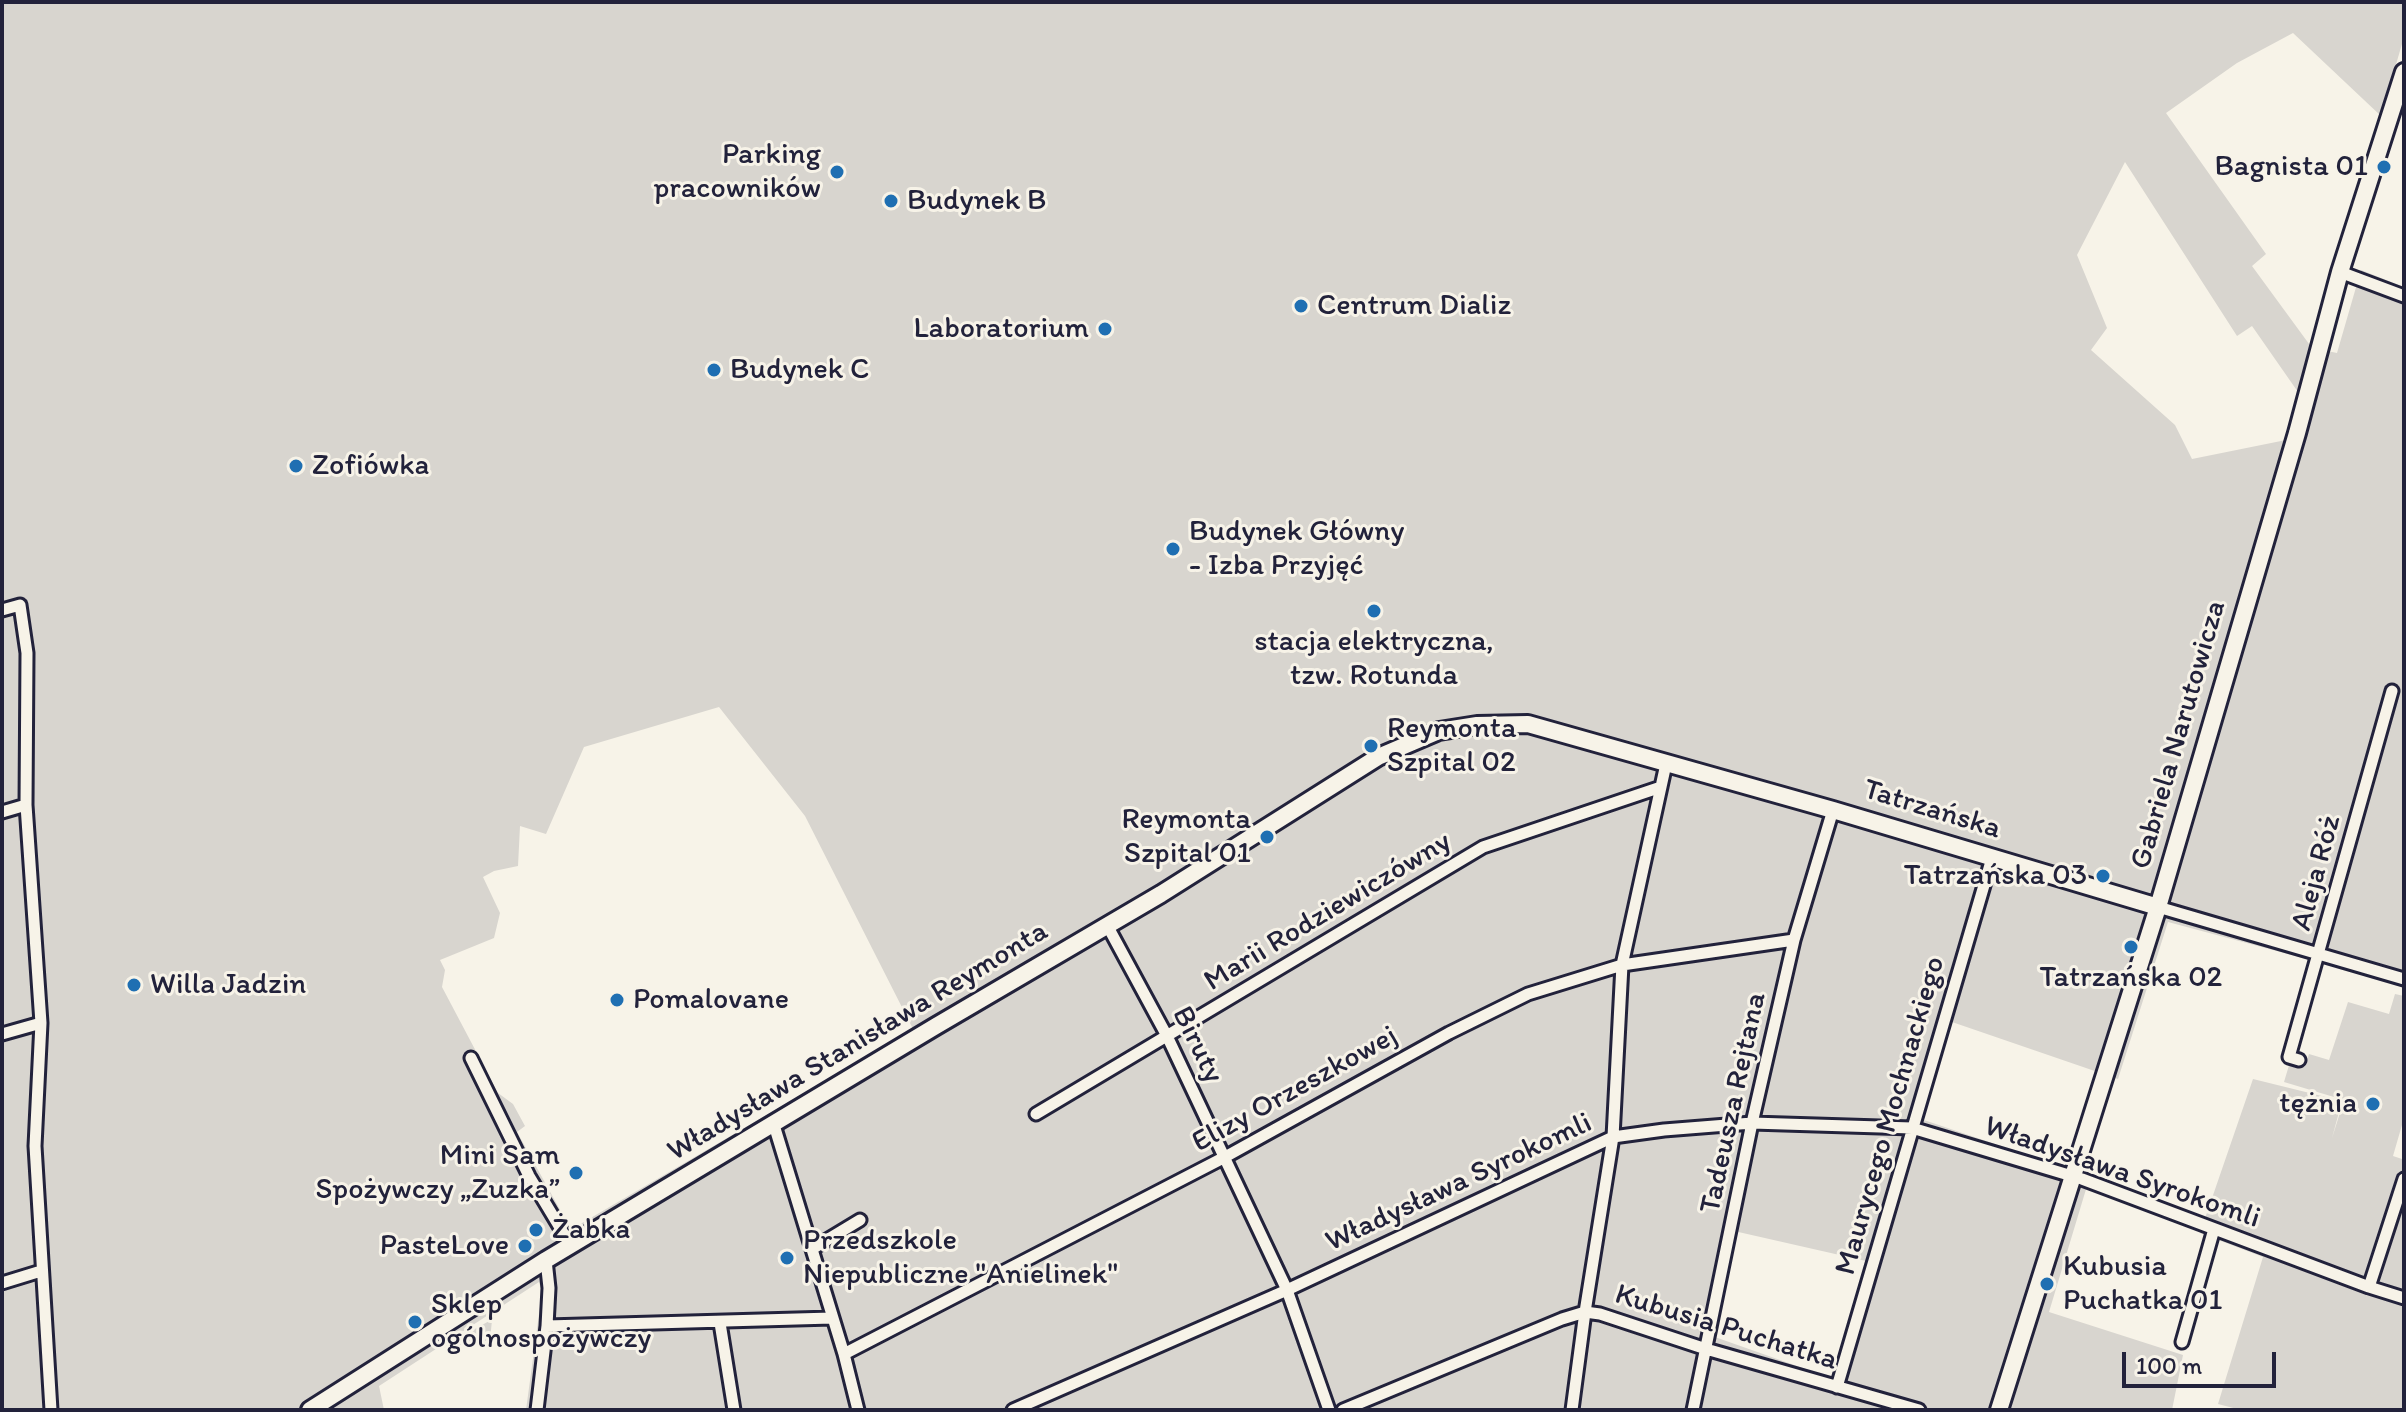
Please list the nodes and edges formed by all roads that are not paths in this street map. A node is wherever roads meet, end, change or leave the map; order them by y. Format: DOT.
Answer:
graph roads {
  1 [pos="2404,72"];
  2 [pos="2340,272"];
  3 [pos="2404,296"];
  4 [pos="2,610"];
  5 [pos="2392,691"];
  6 [pos="1439,731"];
  7 [pos="1666,764"];
  8 [pos="1661,787"];
  9 [pos="26,805"];
  10 [pos="1833,810"];
  11 [pos="2,812"];
  12 [pos="1992,858"];
  13 [pos="2158,907"];
  14 [pos="1107,925"];
  15 [pos="1794,940"];
  16 [pos="2320,953"];
  17 [pos="1622,965"];
  18 [pos="2404,979"];
  19 [pos="41,1023"];
  20 [pos="2,1034"];
  21 [pos="1167,1036"];
  22 [pos="471,1058"];
  23 [pos="2299,1060"];
  24 [pos="1036,1114"];
  25 [pos="1752,1123"];
  26 [pos="774,1125"];
  27 [pos="1912,1128"];
  28 [pos="1613,1137"];
  29 [pos="1225,1157"];
  30 [pos="2073,1176"];
  31 [pos="2404,1179"];
  32 [pos="860,1220"];
  33 [pos="2214,1229"];
  34 [pos="571,1246"];
  35 [pos="812,1249"];
  36 [pos="546,1260"];
  37 [pos="41,1271"];
  38 [pos="2,1283"];
  39 [pos="2369,1287"];
  40 [pos="1287,1290"];
  41 [pos="2404,1298"];
  42 [pos="1585,1312"];
  43 [pos="832,1318"];
  44 [pos="720,1323"];
  45 [pos="547,1326"];
  46 [pos="2182,1342"];
  47 [pos="1706,1349"];
  48 [pos="844,1354"];
  49 [pos="1837,1387"];
  50 [pos="51,1410"];
  51 [pos="310,1410"];
  52 [pos="537,1410"];
  53 [pos="734,1410"];
  54 [pos="858,1410"];
  55 [pos="1013,1410"];
  56 [pos="1329,1410"];
  57 [pos="1343,1410"];
  58 [pos="1572,1410"];
  59 [pos="1693,1410"];
  60 [pos="1919,1410"];
  61 [pos="1999,1410"];
  1 -- 2 [label="street, Gabriela Narutowicza"];
  2 -- 3 [label="street"];
  2 -- 13 [label="street, Gabriela Narutowicza"];
  4 -- 9 [label="street"];
  5 -- 16 [label="street, Aleja Róż"];
  6 -- 7 [label="street, Tatrzańska"];
  6 -- 14 [label="street, Władysława Stanisława Reymonta"];
  7 -- 8 [label="street"];
  7 -- 10 [label="street, Tatrzańska"];
  8 -- 17 [label="street"];
  8 -- 21 [label="street, Marii Rodziewiczówny"];
  9 -- 11 [label="street"];
  9 -- 19 [label="street"];
  10 -- 12 [label="street, Tatrzańska"];
  10 -- 15 [label="street, Tadeusza Rejtana"];
  12 -- 13 [label="street, Tatrzańska"];
  12 -- 27 [label="street, Maurycego Mochnackiego"];
  13 -- 16 [label="street, Tatrzańska"];
  13 -- 30 [label="street, Gabriela Narutowicza"];
  14 -- 21 [label="street, Biruty"];
  14 -- 26 [label="street, Władysława Stanisława Reymonta"];
  15 -- 17 [label="street, Elizy Orzeszkowej"];
  15 -- 25 [label="street, Tadeusza Rejtana"];
  16 -- 18 [label="street, Tatrzańska"];
  16 -- 23 [label="street, Aleja Róż"];
  17 -- 28 [label="street"];
  17 -- 29 [label="street, Elizy Orzeszkowej"];
  19 -- 20 [label="street"];
  19 -- 37 [label="street"];
  21 -- 24 [label="street, Marii Rodziewiczówny"];
  21 -- 29 [label="street, Biruty"];
  22 -- 34 [label="street"];
  25 -- 27 [label="street, Władysława Syrokomli"];
  25 -- 28 [label="street, Władysława Syrokomli"];
  25 -- 47 [label="street, Tadeusza Rejtana"];
  26 -- 34 [label="street, Władysława Stanisława Reymonta"];
  26 -- 35 [label="street"];
  27 -- 30 [label="street, Władysława Syrokomli"];
  27 -- 49 [label="street, Maurycego Mochnackiego"];
  28 -- 40 [label="street, Władysława Syrokomli"];
  28 -- 42 [label="street"];
  29 -- 40 [label="street, Biruty"];
  29 -- 48 [label="street, Elizy Orzeszkowej"];
  30 -- 33 [label="street, Władysława Syrokomli"];
  30 -- 61 [label="street, Gabriela Narutowicza"];
  31 -- 39 [label="street"];
  32 -- 35 [label="street"];
  33 -- 39 [label="street, Władysława Syrokomli"];
  33 -- 46 [label="street"];
  34 -- 36 [label="street, Władysława Stanisława Reymonta"];
  35 -- 43 [label="street"];
  36 -- 45 [label="street"];
  36 -- 51 [label="street, Władysława Stanisława Reymonta"];
  37 -- 38 [label="street"];
  37 -- 50 [label="street"];
  39 -- 41 [label="street, Władysława Syrokomli"];
  40 -- 55 [label="street, Władysława Syrokomli"];
  40 -- 56 [label="street, Biruty"];
  42 -- 47 [label="street, Kubusia Puchatka"];
  42 -- 57 [label="street, Kubusia Puchatka"];
  42 -- 58 [label="street"];
  43 -- 44 [label="street"];
  43 -- 48 [label="street"];
  44 -- 45 [label="street"];
  44 -- 53 [label="street"];
  45 -- 52 [label="street"];
  47 -- 49 [label="street, Kubusia Puchatka"];
  47 -- 59 [label="street, Tadeusza Rejtana"];
  48 -- 54 [label="street"];
  49 -- 60 [label="street, Kubusia Puchatka"];
}
